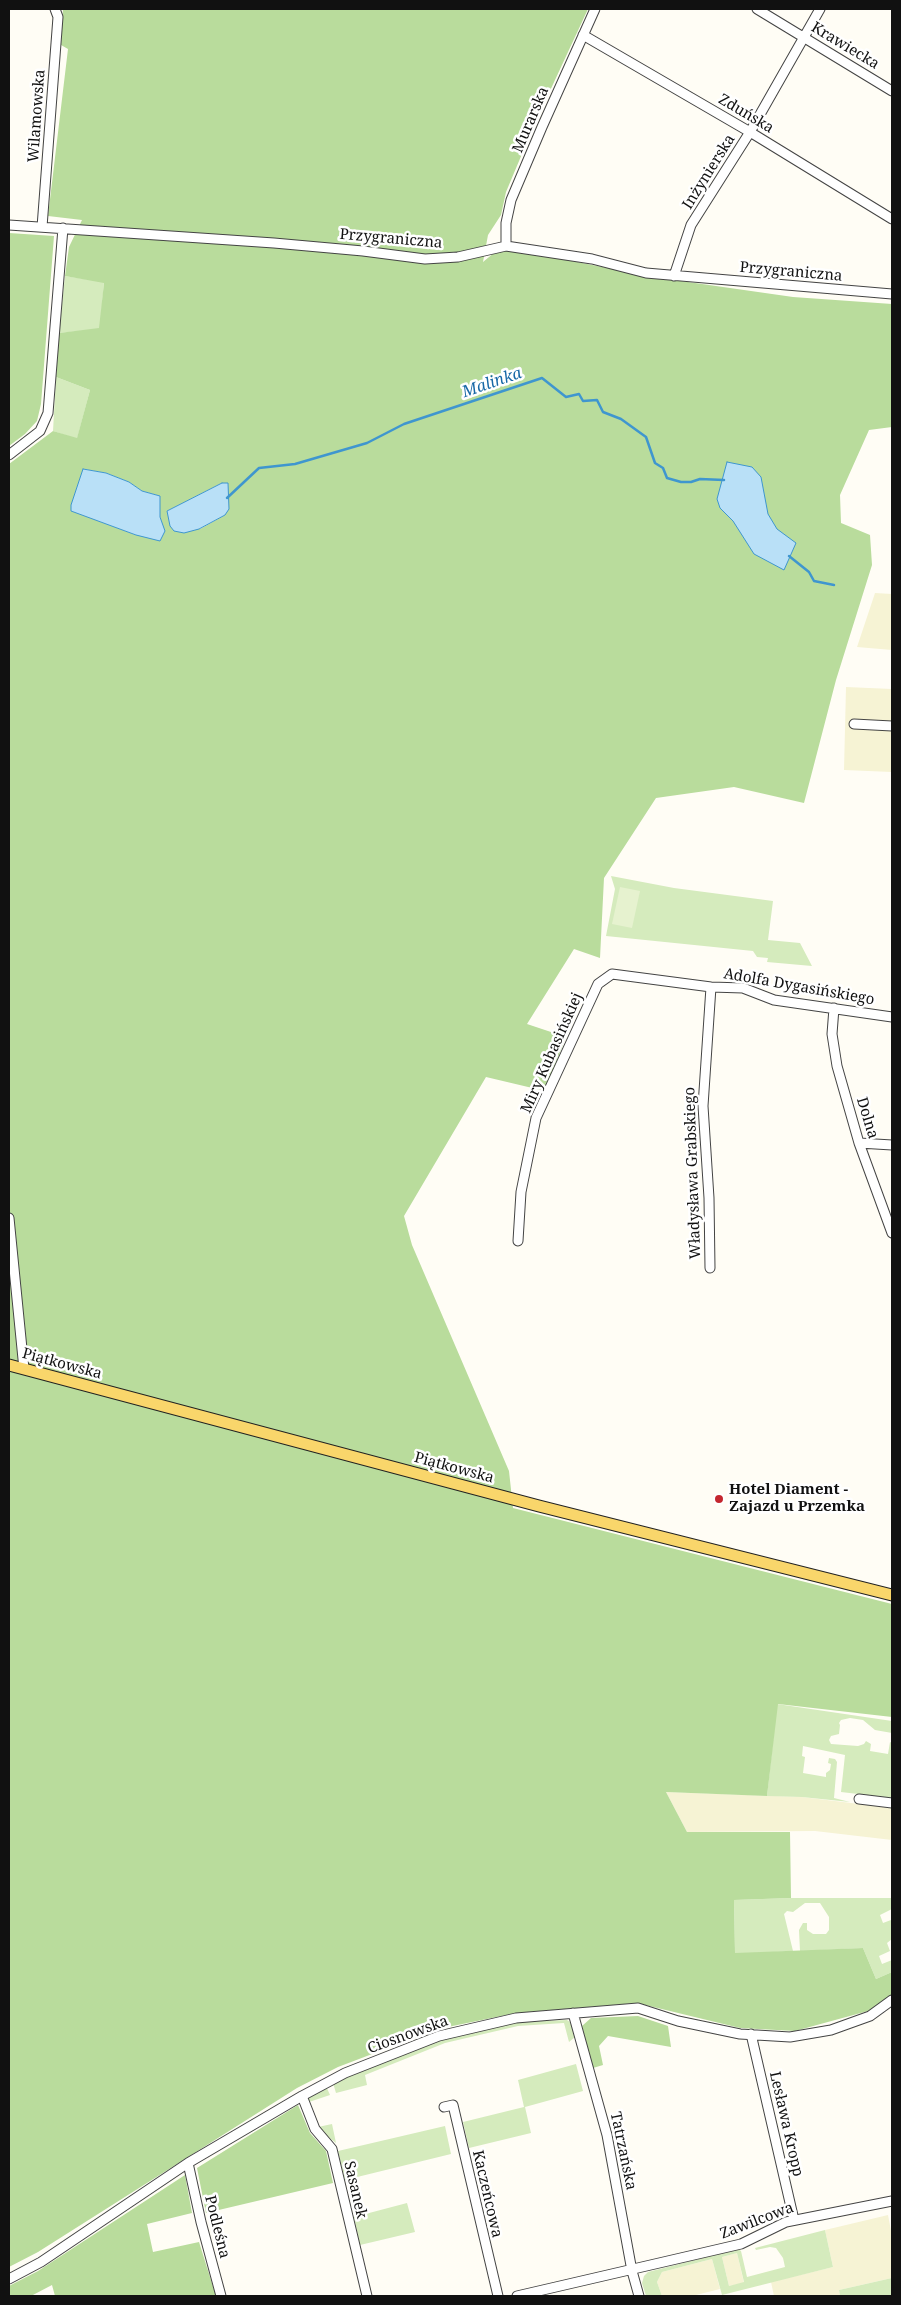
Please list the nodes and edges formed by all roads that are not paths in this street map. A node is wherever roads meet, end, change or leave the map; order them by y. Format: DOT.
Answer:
graph roads {
  1 [pos="55,9"];
  2 [pos="595,9"];
  3 [pos="757,9"];
  4 [pos="820,9"];
  5 [pos="583,36"];
  6 [pos="804,37"];
  7 [pos="892,91"];
  8 [pos="750,132"];
  9 [pos="892,219"];
  10 [pos="9,225"];
  11 [pos="42,227"];
  12 [pos="63,228"];
  13 [pos="506,246"];
  14 [pos="674,276"];
  15 [pos="892,294"];
  16 [pos="9,455"];
  17 [pos="854,724"];
  18 [pos="892,726"];
  19 [pos="612,974"];
  20 [pos="711,987"];
  21 [pos="834,1008"];
  22 [pos="892,1017"];
  23 [pos="859,1143"];
  24 [pos="892,1145"];
  25 [pos="9,1218"];
  26 [pos="892,1233"];
  27 [pos="518,1241"];
  28 [pos="710,1268"];
  29 [pos="9,1365"];
  30 [pos="24,1369"];
  31 [pos="892,1595"];
  32 [pos="859,1799"];
  33 [pos="892,1803"];
  34 [pos="892,2000"];
  35 [pos="573,2013"];
  36 [pos="751,2034"];
  37 [pos="302,2096"];
  38 [pos="444,2107"];
  39 [pos="188,2163"];
  40 [pos="892,2201"];
  41 [pos="794,2220"];
  42 [pos="632,2271"];
  43 [pos="9,2278"];
  44 [pos="221,2296"];
  45 [pos="367,2296"];
  46 [pos="498,2296"];
  47 [pos="517,2296"];
  48 [pos="639,2296"];
  1 -- 11 [label="street, Wilamowska"];
  2 -- 5 [label="street, Murarska"];
  3 -- 6 [label="street, Krawiecka"];
  4 -- 6 [label="street, Inżynierska"];
  5 -- 8 [label="street, Zduńska"];
  5 -- 13 [label="street, Murarska"];
  6 -- 7 [label="street, Krawiecka"];
  6 -- 8 [label="street, Inżynierska"];
  8 -- 9 [label="street, Zduńska"];
  8 -- 14 [label="street, Inżynierska"];
  10 -- 11 [label="street, Przygraniczna"];
  11 -- 12 [label="street, Przygraniczna"];
  12 -- 13 [label="street, Przygraniczna"];
  12 -- 16 [label="street"];
  13 -- 14 [label="street, Przygraniczna"];
  14 -- 15 [label="street, Przygraniczna"];
  17 -- 18 [label="street"];
  19 -- 20 [label="street, Adolfa Dygasińskiego"];
  19 -- 27 [label="street, Miry Kubasińskiej"];
  20 -- 21 [label="street, Adolfa Dygasińskiego"];
  20 -- 28 [label="street, Władysława Grabskiego"];
  21 -- 22 [label="street, Adolfa Dygasińskiego"];
  21 -- 23 [label="street, Dolna"];
  23 -- 24 [label="street"];
  23 -- 26 [label="street, Dolna"];
  25 -- 30 [label="street"];
  29 -- 30 [label="main road, Piątkowska"];
  30 -- 31 [label="main road, Piątkowska"];
  32 -- 33 [label="street"];
  34 -- 36 [label="street, Ciosnowska"];
  35 -- 36 [label="street, Ciosnowska"];
  35 -- 37 [label="street, Ciosnowska"];
  35 -- 42 [label="street, Tatrzańska"];
  36 -- 41 [label="street, Lesława Kropp"];
  37 -- 39 [label="street, Ciosnowska"];
  37 -- 45 [label="street, Sasanek"];
  38 -- 46 [label="street, Kaczeńcowa"];
  39 -- 43 [label="street, Ciosnowska"];
  39 -- 44 [label="street, Podleśna"];
  40 -- 41 [label="street, Zawilcowa"];
  41 -- 42 [label="street, Zawilcowa"];
  42 -- 47 [label="street, Zawilcowa"];
  42 -- 48 [label="street, Tatrzańska"];
}
